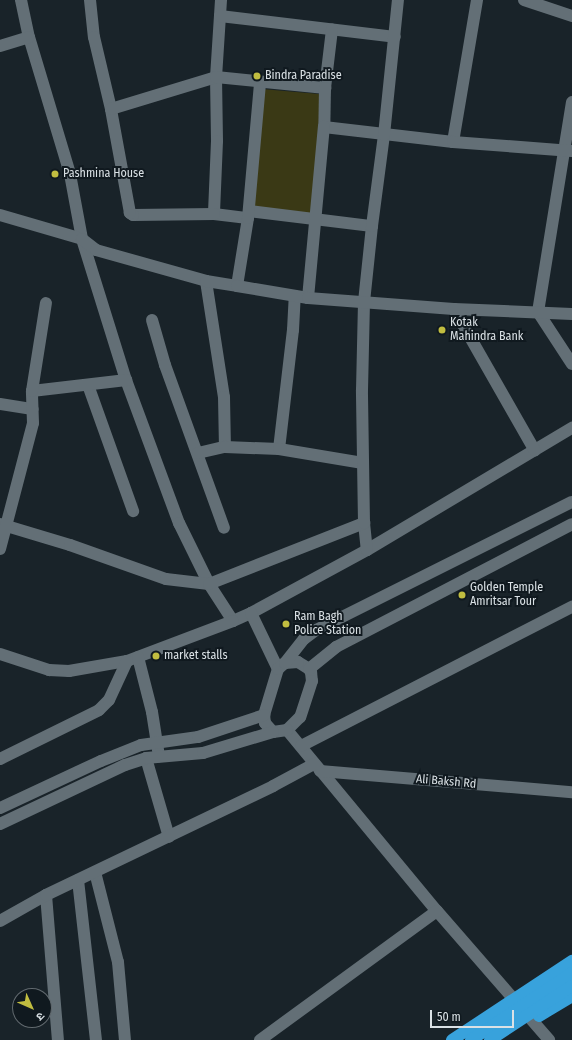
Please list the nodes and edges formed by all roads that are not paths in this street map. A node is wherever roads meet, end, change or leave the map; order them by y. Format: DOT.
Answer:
graph roads {
  1 [pos="21,0"];
  2 [pos="90,0"];
  3 [pos="221,0"];
  4 [pos="398,0"];
  5 [pos="477,0"];
  6 [pos="524,0"];
  7 [pos="220,16"];
  8 [pos="572,16"];
  9 [pos="332,29"];
  10 [pos="29,37"];
  11 [pos="395,37"];
  12 [pos="0,46"];
  13 [pos="216,77"];
  14 [pos="260,83"];
  15 [pos="325,88"];
  16 [pos="572,102"];
  17 [pos="111,108"];
  18 [pos="324,127"];
  19 [pos="384,135"];
  20 [pos="453,142"];
  21 [pos="568,150"];
  22 [pos="214,214"];
  23 [pos="0,215"];
  24 [pos="248,215"];
  25 [pos="314,218"];
  26 [pos="372,226"];
  27 [pos="82,239"];
  28 [pos="206,281"];
  29 [pos="237,286"];
  30 [pos="295,296"];
  31 [pos="308,298"];
  32 [pos="364,302"];
  33 [pos="46,303"];
  34 [pos="454,309"];
  35 [pos="538,312"];
  36 [pos="572,314"];
  37 [pos="152,320"];
  38 [pos="572,364"];
  39 [pos="126,380"];
  40 [pos="88,384"];
  41 [pos="32,391"];
  42 [pos="0,404"];
  43 [pos="33,409"];
  44 [pos="572,428"];
  45 [pos="225,447"];
  46 [pos="279,449"];
  47 [pos="534,451"];
  48 [pos="198,453"];
  49 [pos="363,463"];
  50 [pos="572,502"];
  51 [pos="133,511"];
  52 [pos="364,523"];
  53 [pos="572,524"];
  54 [pos="4,525"];
  55 [pos="224,528"];
  56 [pos="0,550"];
  57 [pos="367,550"];
  58 [pos="209,584"];
  59 [pos="572,607"];
  60 [pos="251,613"];
  61 [pos="233,621"];
  62 [pos="0,654"];
  63 [pos="133,659"];
  64 [pos="282,666"];
  65 [pos="309,669"];
  66 [pos="264,715"];
  67 [pos="286,730"];
  68 [pos="273,732"];
  69 [pos="158,741"];
  70 [pos="301,746"];
  71 [pos="159,756"];
  72 [pos="146,758"];
  73 [pos="0,759"];
  74 [pos="317,767"];
  75 [pos="572,792"];
  76 [pos="0,808"];
  77 [pos="0,824"];
  78 [pos="169,836"];
  79 [pos="96,872"];
  80 [pos="78,880"];
  81 [pos="46,896"];
  82 [pos="437,911"];
  83 [pos="0,921"];
  84 [pos="572,961"];
  85 [pos="572,972"];
  86 [pos="572,986"];
  87 [pos="572,996"];
  88 [pos="512,999"];
  89 [pos="532,1021"];
  90 [pos="58,1040"];
  91 [pos="96,1040"];
  92 [pos="124,1040"];
  93 [pos="260,1040"];
  94 [pos="452,1040"];
  95 [pos="470,1040"];
  96 [pos="490,1040"];
  97 [pos="503,1040"];
  98 [pos="549,1040"];
  1 -- 10 [label="street"];
  2 -- 17 [label="street"];
  3 -- 7 [label="street"];
  4 -- 11 [label="street"];
  5 -- 20 [label="street"];
  6 -- 8 [label="street"];
  7 -- 9 [label="street"];
  7 -- 13 [label="street"];
  9 -- 11 [label="street"];
  9 -- 15 [label="street"];
  10 -- 12 [label="street"];
  10 -- 27 [label="street"];
  11 -- 19 [label="street"];
  13 -- 14 [label="street"];
  13 -- 17 [label="street"];
  13 -- 22 [label="street"];
  14 -- 15 [label="street"];
  14 -- 24 [label="street"];
  15 -- 18 [label="street"];
  16 -- 21 [label="street"];
  17 -- 22 [label="street"];
  18 -- 19 [label="street"];
  18 -- 25 [label="street"];
  19 -- 20 [label="street"];
  19 -- 26 [label="street"];
  20 -- 21 [label="street"];
  21 -- 35 [label="street"];
  22 -- 24 [label="street"];
  23 -- 27 [label="street"];
  24 -- 25 [label="street"];
  24 -- 29 [label="street"];
  25 -- 26 [label="street"];
  25 -- 31 [label="street"];
  26 -- 32 [label="street"];
  27 -- 28 [label="street"];
  27 -- 39 [label="street"];
  28 -- 29 [label="street"];
  28 -- 45 [label="street"];
  29 -- 30 [label="street"];
  30 -- 31 [label="street"];
  30 -- 46 [label="street"];
  31 -- 32 [label="street"];
  32 -- 34 [label="street"];
  32 -- 49 [label="street"];
  33 -- 41 [label="street"];
  34 -- 35 [label="street"];
  34 -- 47 [label="street"];
  35 -- 36 [label="street"];
  35 -- 38 [label="street"];
  37 -- 48 [label="street"];
  39 -- 40 [label="street"];
  39 -- 58 [label="street"];
  40 -- 41 [label="street"];
  40 -- 51 [label="street"];
  41 -- 43 [label="street"];
  42 -- 43 [label="street"];
  43 -- 54 [label="street"];
  44 -- 47 [label="street"];
  45 -- 46 [label="street"];
  45 -- 48 [label="street"];
  46 -- 49 [label="street"];
  47 -- 57 [label="street"];
  48 -- 55 [label="street"];
  49 -- 52 [label="street"];
  50 -- 64 [label="street"];
  52 -- 57 [label="street"];
  52 -- 58 [label="street"];
  53 -- 65 [label="street"];
  54 -- 56 [label="street"];
  54 -- 58 [label="street"];
  57 -- 60 [label="street"];
  58 -- 61 [label="street"];
  59 -- 70 [label="street"];
  60 -- 61 [label="street"];
  60 -- 64 [label="street"];
  61 -- 63 [label="street"];
  62 -- 63 [label="street"];
  63 -- 69 [label="street"];
  63 -- 73 [label="street"];
  64 -- 65 [label="street"];
  64 -- 66 [label="street"];
  65 -- 67 [label="street"];
  66 -- 68 [label="street"];
  66 -- 69 [label="street"];
  67 -- 68 [label="street"];
  67 -- 70 [label="street"];
  68 -- 71 [label="street"];
  69 -- 71 [label="street"];
  69 -- 76 [label="street"];
  70 -- 74 [label="street"];
  71 -- 72 [label="street"];
  72 -- 77 [label="street"];
  72 -- 78 [label="street"];
  74 -- 75 [label="street, Ali Baksh Rd"];
  74 -- 78 [label="street"];
  74 -- 82 [label="street"];
  78 -- 79 [label="street"];
  79 -- 80 [label="street"];
  79 -- 92 [label="street"];
  80 -- 81 [label="street"];
  80 -- 91 [label="street"];
  81 -- 83 [label="street"];
  81 -- 90 [label="street"];
  82 -- 88 [label="street"];
  82 -- 93 [label="street"];
  84 -- 88 [label="highway"];
  85 -- 95 [label="highway"];
  86 -- 96 [label="highway"];
  87 -- 89 [label="highway"];
  88 -- 89 [label="street"];
  88 -- 94 [label="highway"];
  89 -- 97 [label="highway"];
  89 -- 98 [label="street"];
}
